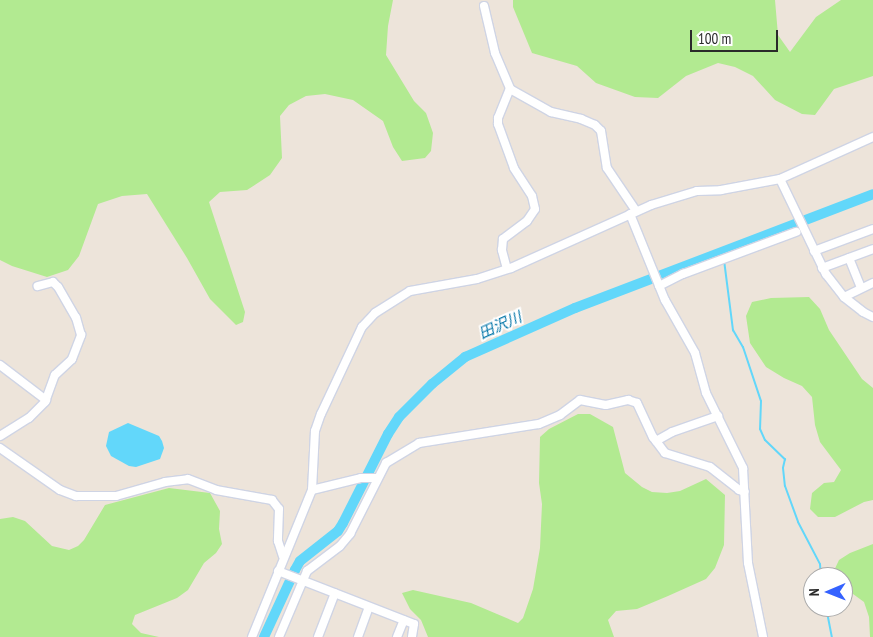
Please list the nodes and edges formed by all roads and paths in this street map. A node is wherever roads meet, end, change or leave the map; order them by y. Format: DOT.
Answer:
graph roads {
  1 [pos="484,6"];
  2 [pos="510,89"];
  3 [pos="873,137"];
  4 [pos="780,179"];
  5 [pos="633,213"];
  6 [pos="873,229"];
  7 [pos="796,232"];
  8 [pos="873,249"];
  9 [pos="814,251"];
  10 [pos="849,258"];
  11 [pos="822,268"];
  12 [pos="507,269"];
  13 [pos="873,283"];
  14 [pos="38,286"];
  15 [pos="659,286"];
  16 [pos="861,287"];
  17 [pos="844,297"];
  18 [pos="873,317"];
  19 [pos="0,365"];
  20 [pos="46,400"];
  21 [pos="718,416"];
  22 [pos="0,436"];
  23 [pos="656,441"];
  24 [pos="0,448"];
  25 [pos="374,478"];
  26 [pos="312,490"];
  27 [pos="745,492"];
  28 [pos="283,556"];
  29 [pos="278,571"];
  30 [pos="301,580"];
  31 [pos="335,593"];
  32 [pos="369,607"];
  33 [pos="404,620"];
  34 [pos="252,637"];
  35 [pos="279,637"];
  36 [pos="318,637"];
  37 [pos="358,637"];
  38 [pos="397,637"];
  39 [pos="412,637"];
  40 [pos="763,637"];
  1 -- 2 [label="street"];
  2 -- 5 [label="street"];
  2 -- 12 [label="street"];
  3 -- 4 [label="street"];
  4 -- 5 [label="street"];
  4 -- 9 [label="street"];
  5 -- 12 [label="street"];
  5 -- 15 [label="street"];
  6 -- 9 [label="street"];
  7 -- 15 [label="street"];
  8 -- 10 [label="street"];
  9 -- 11 [label="street"];
  10 -- 11 [label="street"];
  10 -- 16 [label="street"];
  11 -- 17 [label="street"];
  12 -- 26 [label="street"];
  13 -- 16 [label="street"];
  14 -- 20 [label="street"];
  15 -- 21 [label="street"];
  16 -- 17 [label="street"];
  17 -- 18 [label="street"];
  19 -- 20 [label="street"];
  20 -- 22 [label="street"];
  21 -- 23 [label="street"];
  21 -- 27 [label="street"];
  23 -- 25 [label="street"];
  23 -- 27 [label="street"];
  24 -- 28 [label="street"];
  25 -- 26 [label="street"];
  25 -- 30 [label="street"];
  26 -- 28 [label="street"];
  27 -- 40 [label="street"];
  28 -- 29 [label="street"];
  29 -- 30 [label="street"];
  29 -- 34 [label="street"];
  30 -- 31 [label="street"];
  30 -- 35 [label="street"];
  31 -- 32 [label="street"];
  31 -- 36 [label="street"];
  32 -- 33 [label="street"];
  32 -- 37 [label="street"];
  33 -- 38 [label="street"];
  33 -- 39 [label="street"];
}
